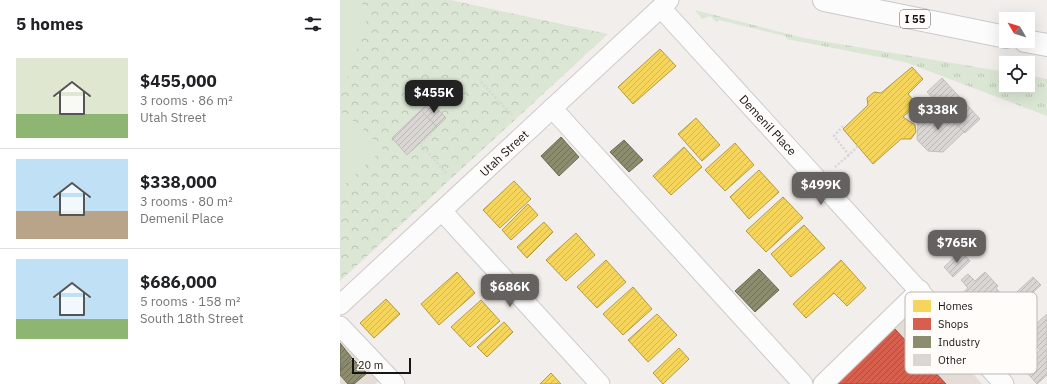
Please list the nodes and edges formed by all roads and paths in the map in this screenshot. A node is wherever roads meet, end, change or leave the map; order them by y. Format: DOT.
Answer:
graph roads {
  1 [pos="824,0"];
  2 [pos="666,3"];
  3 [pos="999,36"];
  4 [pos="1035,43"];
  5 [pos="1047,45"];
  6 [pos="482,82"];
  7 [pos="552,108"];
  8 [pos="512,115"];
  9 [pos="843,126"];
  10 [pos="431,134"];
  11 [pos="858,146"];
  12 [pos="850,155"];
  13 [pos="836,167"];
  14 [pos="447,174"];
  15 [pos="442,211"];
  16 [pos="920,290"];
  17 [pos="905,305"];
  18 [pos="340,306"];
  19 [pos="340,326"];
  20 [pos="995,374"];
  21 [pos="394,384"];
  22 [pos="600,384"];
  23 [pos="803,384"];
  24 [pos="823,384"];
  25 [pos="1004,384"];
  1 -- 3 [label="highway, I 55"];
  2 -- 7 [label="street, Utah Street"];
  2 -- 16 [label="street, Demenil Place"];
  4 -- 5 [label="highway"];
  6 -- 8 [label="path"];
  7 -- 15 [label="street, Utah Street"];
  7 -- 23 [label="street"];
  9 -- 12 [label="path"];
  10 -- 14 [label="path"];
  11 -- 12 [label="path"];
  12 -- 13 [label="path"];
  15 -- 18 [label="street, Utah Street"];
  15 -- 22 [label="street"];
  17 -- 24 [label="street"];
  19 -- 21 [label="street"];
  20 -- 25 [label="street, Demenil Place"];
}
